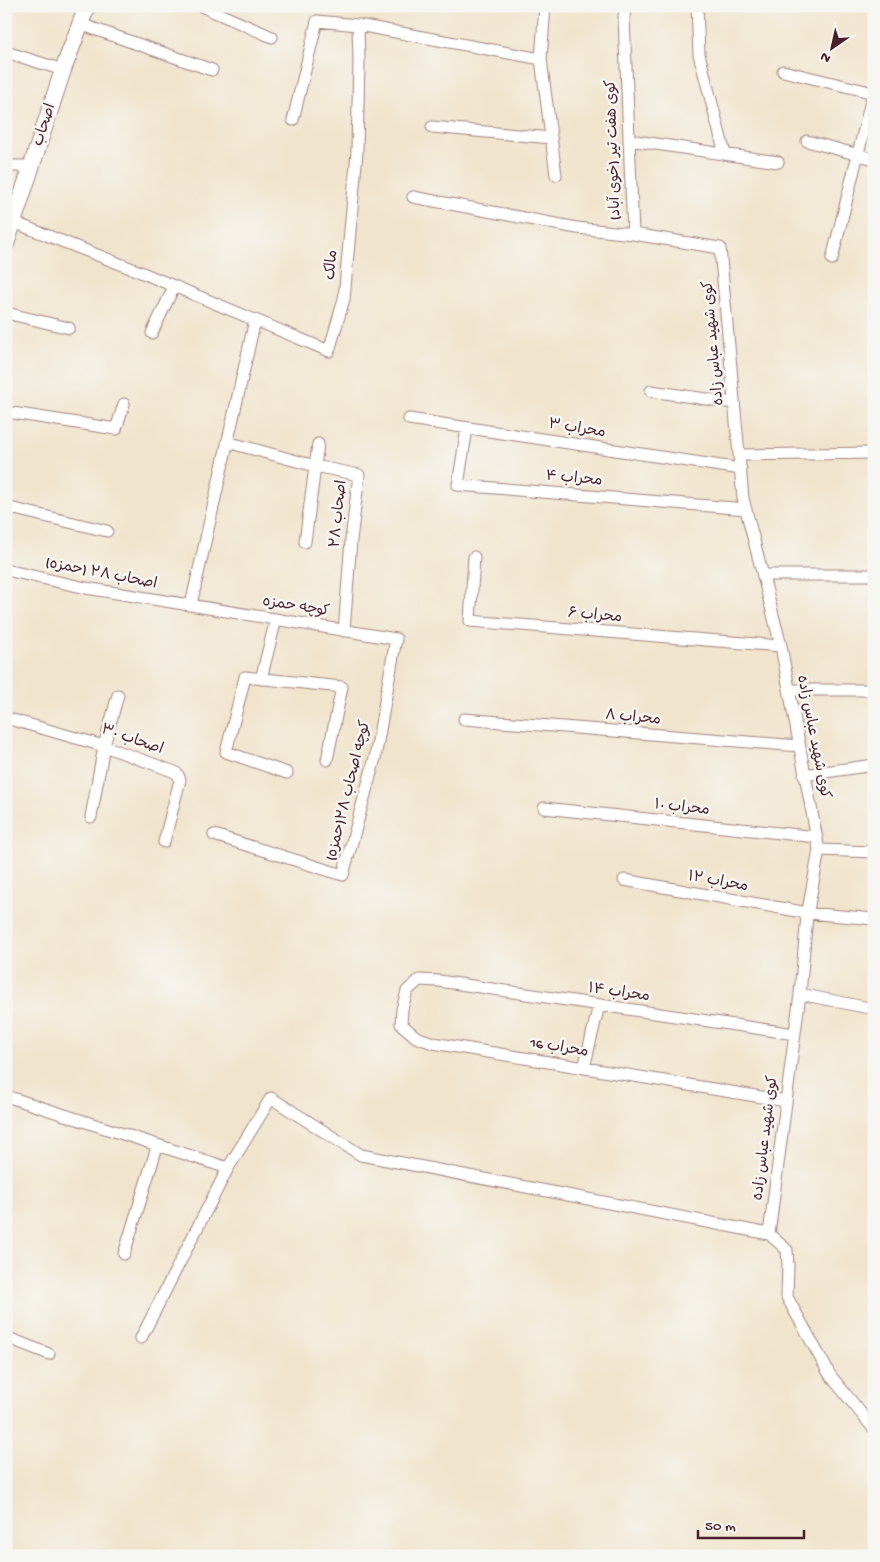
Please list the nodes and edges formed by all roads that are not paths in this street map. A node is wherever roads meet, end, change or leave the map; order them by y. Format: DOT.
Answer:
graph roads {
  1 [pos="87,6"];
  2 [pos="201,6"];
  3 [pos="545,6"];
  4 [pos="625,6"];
  5 [pos="697,6"];
  6 [pos="80,24"];
  7 [pos="358,25"];
  8 [pos="272,37"];
  9 [pos="6,52"];
  10 [pos="541,59"];
  11 [pos="63,70"];
  12 [pos="212,70"];
  13 [pos="783,71"];
  14 [pos="873,93"];
  15 [pos="293,120"];
  16 [pos="432,128"];
  17 [pos="551,138"];
  18 [pos="629,140"];
  19 [pos="807,141"];
  20 [pos="725,154"];
  21 [pos="858,154"];
  22 [pos="874,159"];
  23 [pos="778,162"];
  24 [pos="6,166"];
  25 [pos="31,166"];
  26 [pos="556,175"];
  27 [pos="413,197"];
  28 [pos="13,222"];
  29 [pos="633,234"];
  30 [pos="6,244"];
  31 [pos="720,248"];
  32 [pos="832,259"];
  33 [pos="174,286"];
  34 [pos="6,313"];
  35 [pos="255,320"];
  36 [pos="69,328"];
  37 [pos="152,332"];
  38 [pos="651,391"];
  39 [pos="734,403"];
  40 [pos="124,404"];
  41 [pos="6,412"];
  42 [pos="409,419"];
  43 [pos="467,428"];
  44 [pos="227,442"];
  45 [pos="318,444"];
  46 [pos="874,453"];
  47 [pos="739,455"];
  48 [pos="315,466"];
  49 [pos="740,469"];
  50 [pos="6,507"];
  51 [pos="746,509"];
  52 [pos="107,531"];
  53 [pos="305,542"];
  54 [pos="474,557"];
  55 [pos="6,570"];
  56 [pos="763,575"];
  57 [pos="874,575"];
  58 [pos="191,605"];
  59 [pos="276,619"];
  60 [pos="344,630"];
  61 [pos="396,639"];
  62 [pos="781,646"];
  63 [pos="262,679"];
  64 [pos="789,690"];
  65 [pos="874,690"];
  66 [pos="118,695"];
  67 [pos="6,718"];
  68 [pos="464,719"];
  69 [pos="104,746"];
  70 [pos="799,746"];
  71 [pos="327,760"];
  72 [pos="874,765"];
  73 [pos="287,773"];
  74 [pos="804,775"];
  75 [pos="544,808"];
  76 [pos="91,817"];
  77 [pos="214,835"];
  78 [pos="817,838"];
  79 [pos="164,842"];
  80 [pos="819,850"];
  81 [pos="874,852"];
  82 [pos="624,880"];
  83 [pos="808,913"];
  84 [pos="874,919"];
  85 [pos="439,981"];
  86 [pos="800,994"];
  87 [pos="599,1005"];
  88 [pos="874,1009"];
  89 [pos="795,1034"];
  90 [pos="584,1068"];
  91 [pos="6,1096"];
  92 [pos="786,1101"];
  93 [pos="158,1146"];
  94 [pos="228,1168"];
  95 [pos="769,1234"];
  96 [pos="124,1254"];
  97 [pos="6,1337"];
  98 [pos="141,1338"];
  99 [pos="49,1354"];
  100 [pos="874,1429"];
  1 -- 6 [label="main road, اصحاب"];
  2 -- 8 [label="street"];
  3 -- 10 [label="street"];
  4 -- 18 [label="street, کوی هفت تیر (خوی آباد)"];
  5 -- 20 [label="street"];
  6 -- 11 [label="main road, اصحاب"];
  6 -- 12 [label="street"];
  7 -- 10 [label="street"];
  7 -- 15 [label="street"];
  7 -- 35 [label="street, مالک"];
  9 -- 11 [label="street"];
  10 -- 17 [label="street"];
  11 -- 25 [label="main road, اصحاب"];
  13 -- 14 [label="street"];
  14 -- 21 [label="street"];
  16 -- 17 [label="street"];
  17 -- 26 [label="street"];
  18 -- 20 [label="street"];
  18 -- 29 [label="street, کوی هفت تیر (خوی آباد)"];
  19 -- 21 [label="street"];
  20 -- 23 [label="street"];
  21 -- 22 [label="street"];
  21 -- 32 [label="street"];
  24 -- 25 [label="street"];
  25 -- 28 [label="main road, اصحاب"];
  27 -- 29 [label="street"];
  28 -- 30 [label="main road, اصحاب"];
  28 -- 33 [label="street, مالک"];
  29 -- 31 [label="street, کوی هفت تیر (خوی آباد)"];
  31 -- 39 [label="street, کوی شهید عباس زاده"];
  33 -- 35 [label="street, مالک"];
  33 -- 37 [label="street"];
  34 -- 36 [label="street"];
  35 -- 44 [label="street"];
  38 -- 39 [label="street"];
  39 -- 47 [label="street, کوی شهید عباس زاده"];
  40 -- 41 [label="street"];
  42 -- 43 [label="street, محراب ۳"];
  43 -- 49 [label="street, محراب ۳"];
  43 -- 51 [label="street, محراب ۴"];
  44 -- 48 [label="street, اصحاب ۲۸"];
  44 -- 58 [label="street"];
  45 -- 48 [label="street"];
  46 -- 47 [label="street"];
  47 -- 49 [label="street, کوی شهید عباس زاده"];
  48 -- 53 [label="street"];
  48 -- 60 [label="street, اصحاب ۲۸"];
  49 -- 51 [label="street, کوی شهید عباس زاده"];
  50 -- 52 [label="street"];
  51 -- 56 [label="street, کوی شهید عباس زاده"];
  54 -- 62 [label="street, محراب ۶"];
  55 -- 58 [label="street, اصحاب ۲۸ (حمزه)"];
  56 -- 57 [label="street"];
  56 -- 62 [label="street, کوی شهید عباس زاده"];
  58 -- 59 [label="street, کوچه حمزه"];
  59 -- 60 [label="street, کوچه حمزه"];
  59 -- 63 [label="street"];
  60 -- 61 [label="street, کوچه حمزه"];
  61 -- 77 [label="street, کوچه اصحاب ۲۸(حمزه)"];
  62 -- 64 [label="street, کوی شهید عباس زاده"];
  63 -- 71 [label="street"];
  63 -- 73 [label="street"];
  64 -- 65 [label="street"];
  64 -- 70 [label="street, کوی شهید عباس زاده"];
  66 -- 69 [label="street"];
  67 -- 69 [label="street, اصحاب ۳۰"];
  68 -- 70 [label="street, محراب ۸"];
  69 -- 76 [label="street"];
  69 -- 79 [label="street, اصحاب ۳۰"];
  70 -- 74 [label="street, کوی شهید عباس زاده"];
  72 -- 74 [label="street"];
  74 -- 78 [label="street, کوی شهید عباس زاده"];
  75 -- 78 [label="street, محراب ۱۰"];
  78 -- 80 [label="street, کوی شهید عباس زاده"];
  80 -- 81 [label="street"];
  80 -- 83 [label="street, کوی شهید عباس زاده"];
  82 -- 83 [label="street, محراب ۱۲"];
  83 -- 84 [label="street, محراب ۱۲"];
  83 -- 86 [label="street, کوی شهید عباس زاده"];
  85 -- 87 [label="street, محراب ۱۴"];
  85 -- 90 [label="street, محراب 16"];
  86 -- 88 [label="street"];
  86 -- 89 [label="street, کوی شهید عباس زاده"];
  87 -- 89 [label="street, محراب ۱۴"];
  87 -- 90 [label="street"];
  89 -- 92 [label="street, کوی شهید عباس زاده"];
  90 -- 92 [label="street, محراب 16"];
  91 -- 93 [label="street"];
  92 -- 95 [label="street, کوی شهید عباس زاده"];
  93 -- 94 [label="street"];
  93 -- 96 [label="street"];
  94 -- 95 [label="street"];
  94 -- 98 [label="street"];
  95 -- 100 [label="street"];
  97 -- 99 [label="street"];
}
